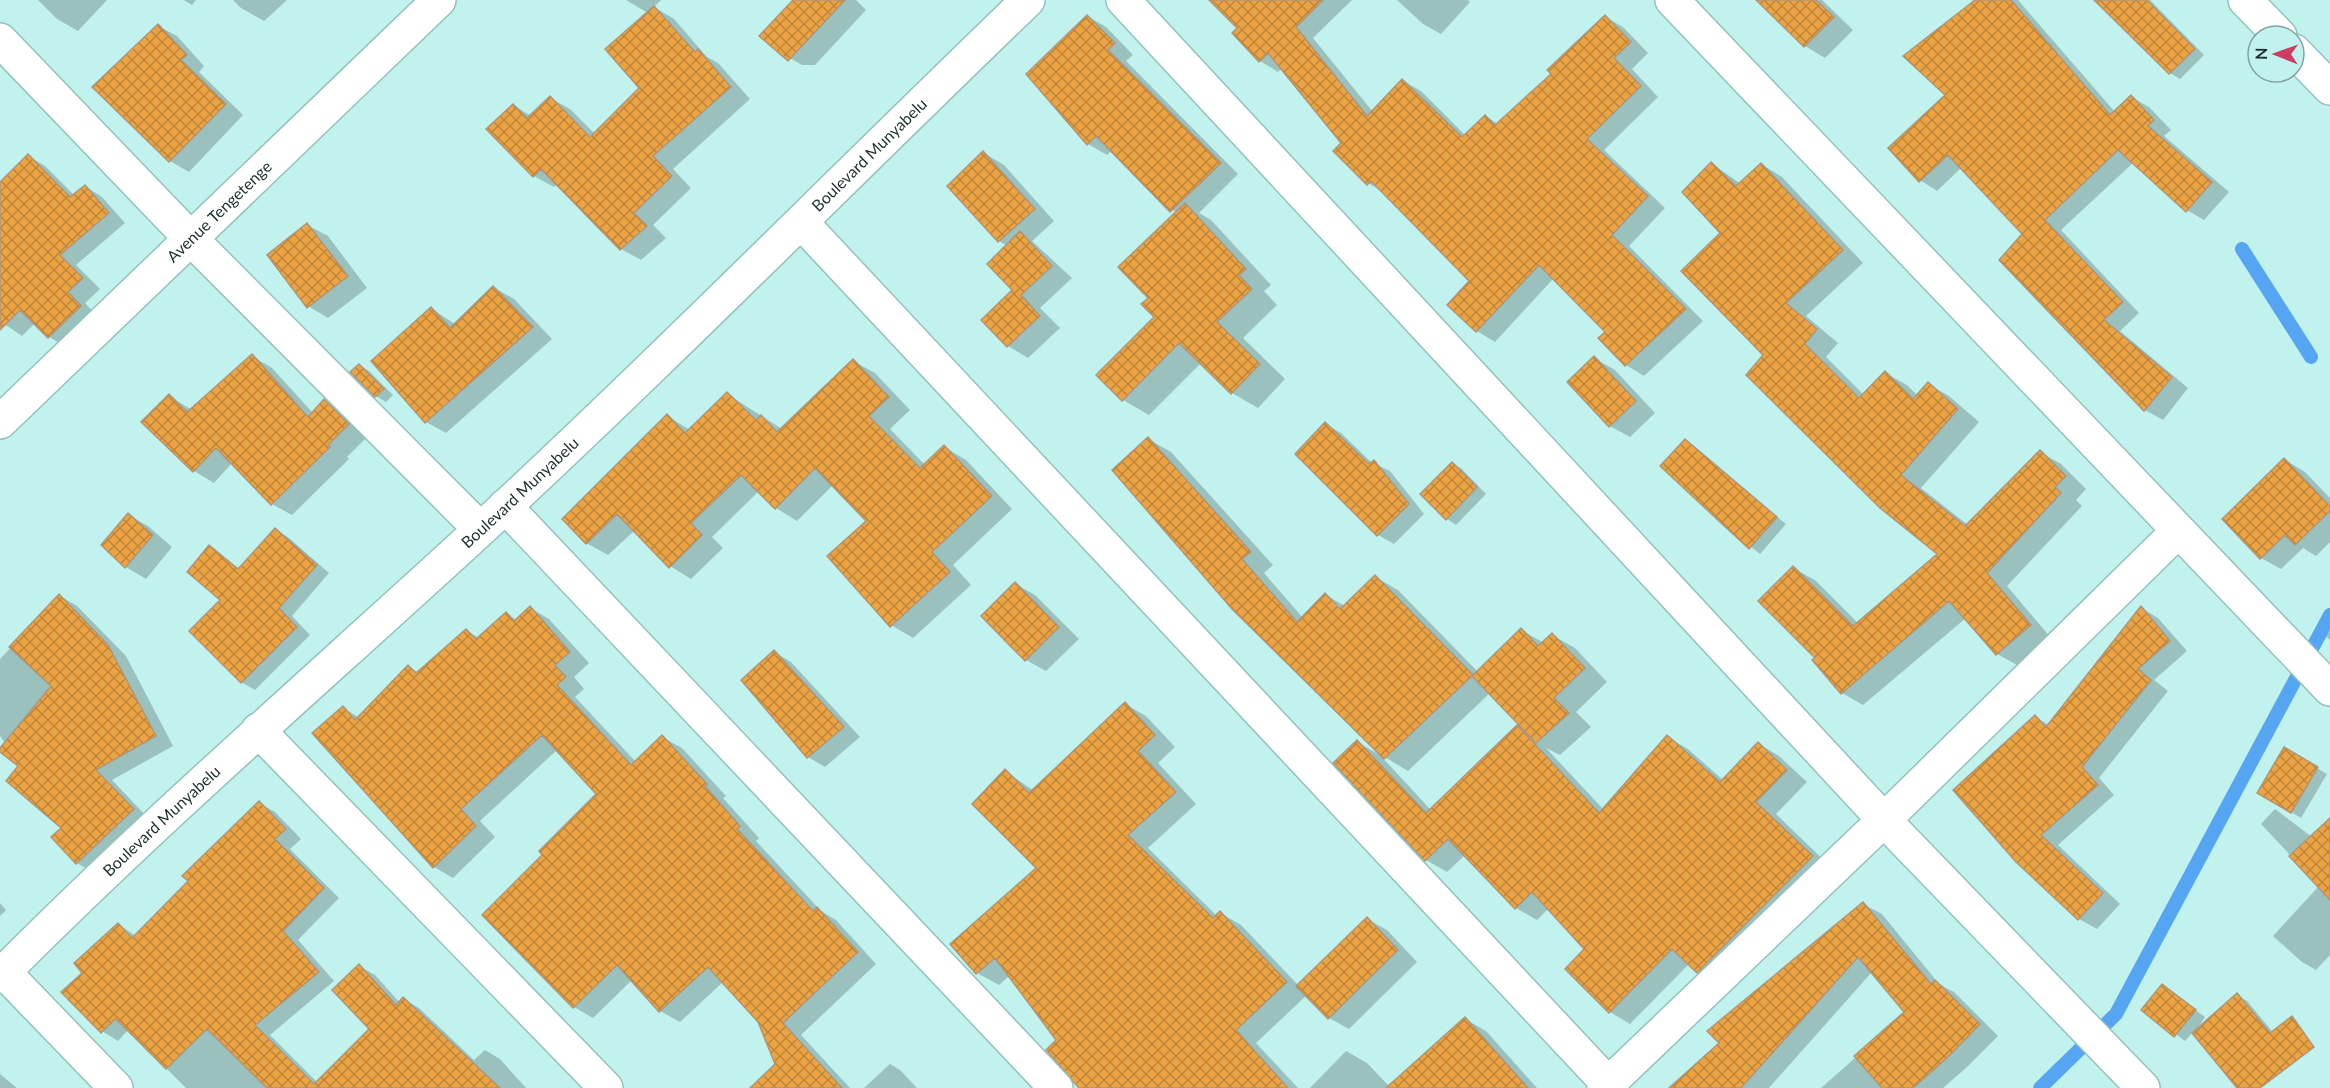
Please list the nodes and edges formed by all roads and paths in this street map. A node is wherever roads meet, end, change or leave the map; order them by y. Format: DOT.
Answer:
graph roads {
  1 [pos="439,0"];
  2 [pos="1028,0"];
  3 [pos="1122,0"];
  4 [pos="1672,0"];
  5 [pos="2245,0"];
  6 [pos="2268,24"];
  7 [pos="0,40"];
  8 [pos="2306,63"];
  9 [pos="2330,88"];
  10 [pos="801,222"];
  11 [pos="192,240"];
  12 [pos="0,422"];
  13 [pos="505,506"];
  14 [pos="480,529"];
  15 [pos="2178,531"];
  16 [pos="2321,669"];
  17 [pos="258,730"];
  18 [pos="1884,820"];
  19 [pos="2,974"];
  20 [pos="1608,1087"];
  21 [pos="116,1088"];
  22 [pos="606,1088"];
  23 [pos="1056,1088"];
  24 [pos="2143,1088"];
  1 -- 11 [label="street, Avenue Tengetenge"];
  2 -- 10 [label="street, Boulevard Munyabelu"];
  3 -- 18 [label="street"];
  4 -- 15 [label="street"];
  5 -- 6 [label="street"];
  7 -- 11 [label="street"];
  8 -- 9 [label="street"];
  10 -- 13 [label="street, Boulevard Munyabelu"];
  10 -- 20 [label="street"];
  11 -- 12 [label="street, Avenue Tengetenge"];
  11 -- 14 [label="street"];
  13 -- 14 [label="street, Boulevard Munyabelu"];
  13 -- 23 [label="street"];
  14 -- 17 [label="street, Boulevard Munyabelu"];
  15 -- 16 [label="street"];
  15 -- 18 [label="street"];
  17 -- 19 [label="street, Boulevard Munyabelu"];
  17 -- 22 [label="street"];
  18 -- 20 [label="street"];
  18 -- 24 [label="street"];
  19 -- 21 [label="street"];
}
